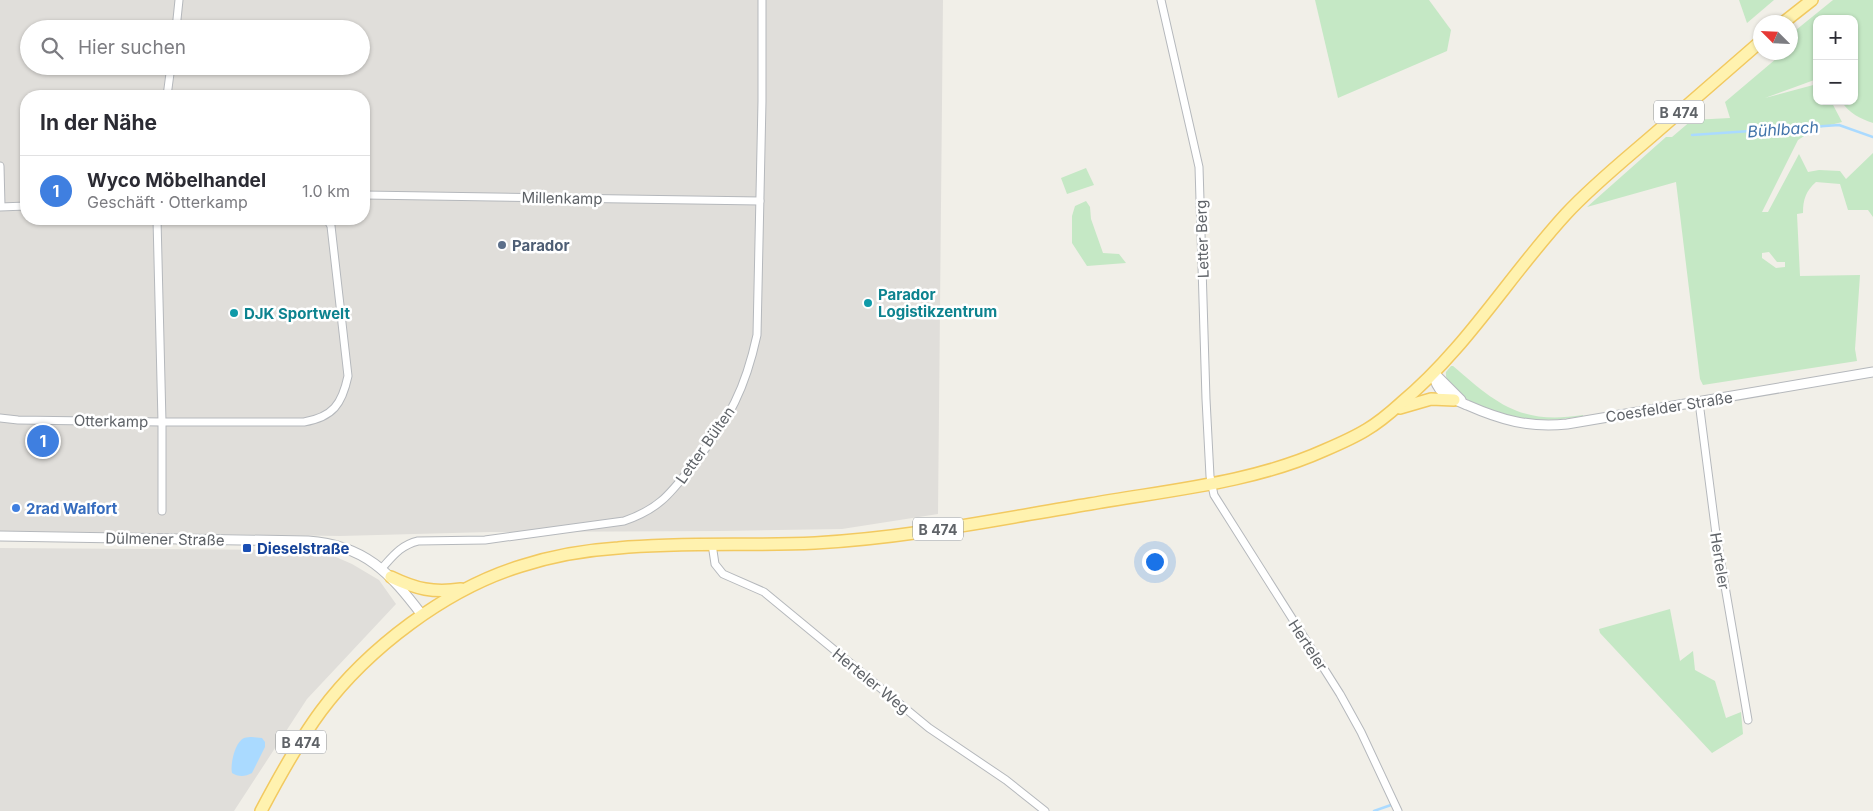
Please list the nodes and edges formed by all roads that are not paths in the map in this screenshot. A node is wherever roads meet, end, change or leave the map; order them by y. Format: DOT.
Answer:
graph roads {
  1 [pos="179,0"];
  2 [pos="762,0"];
  3 [pos="1161,0"];
  4 [pos="1812,0"];
  5 [pos="1793,15"];
  6 [pos="177,20"];
  7 [pos="1753,48"];
  8 [pos="170,75"];
  9 [pos="168,90"];
  10 [pos="0,166"];
  11 [pos="370,195"];
  12 [pos="760,202"];
  13 [pos="1,206"];
  14 [pos="20,206"];
  15 [pos="157,225"];
  16 [pos="330,225"];
  17 [pos="1434,372"];
  18 [pos="1873,372"];
  19 [pos="1454,400"];
  20 [pos="1699,402"];
  21 [pos="1467,406"];
  22 [pos="1394,410"];
  23 [pos="0,418"];
  24 [pos="162,422"];
  25 [pos="1212,483"];
  26 [pos="162,511"];
  27 [pos="0,536"];
  28 [pos="712,544"];
  29 [pos="382,568"];
  30 [pos="391,577"];
  31 [pos="468,588"];
  32 [pos="422,615"];
  33 [pos="1748,720"];
  34 [pos="261,811"];
  35 [pos="1045,811"];
  36 [pos="1398,811"];
  1 -- 6 [label="street"];
  2 -- 12 [label="street, Letter Bülten"];
  3 -- 25 [label="street, Letter Berg"];
  4 -- 5 [label="main road"];
  7 -- 17 [label="main road, B 474"];
  8 -- 9 [label="street"];
  10 -- 13 [label="street"];
  11 -- 12 [label="street, Millenkamp"];
  12 -- 29 [label="street, Letter Bülten"];
  13 -- 14 [label="street"];
  15 -- 24 [label="street"];
  16 -- 24 [label="street"];
  17 -- 19 [label="street, Coesfelder Straße"];
  17 -- 21 [label="street, Coesfelder Straße"];
  17 -- 22 [label="main road, B 474"];
  18 -- 20 [label="street, Coesfelder Straße"];
  19 -- 21 [label="street, Coesfelder Straße"];
  19 -- 22 [label="main road"];
  20 -- 21 [label="street, Coesfelder Straße"];
  20 -- 33 [label="street, Herteler"];
  22 -- 25 [label="main road, B 474"];
  23 -- 24 [label="street, Otterkamp"];
  24 -- 26 [label="street"];
  25 -- 28 [label="main road, B 474"];
  25 -- 36 [label="street, Herteler"];
  27 -- 29 [label="street, Dülmener Straße"];
  28 -- 31 [label="main road, B 474"];
  28 -- 35 [label="street, Herteler Weg"];
  29 -- 30 [label="street, Dülmener Straße"];
  30 -- 31 [label="main road"];
  30 -- 32 [label="street, Dülmener Straße"];
  31 -- 32 [label="main road, B 474"];
  32 -- 34 [label="main road, B 474"];
}
